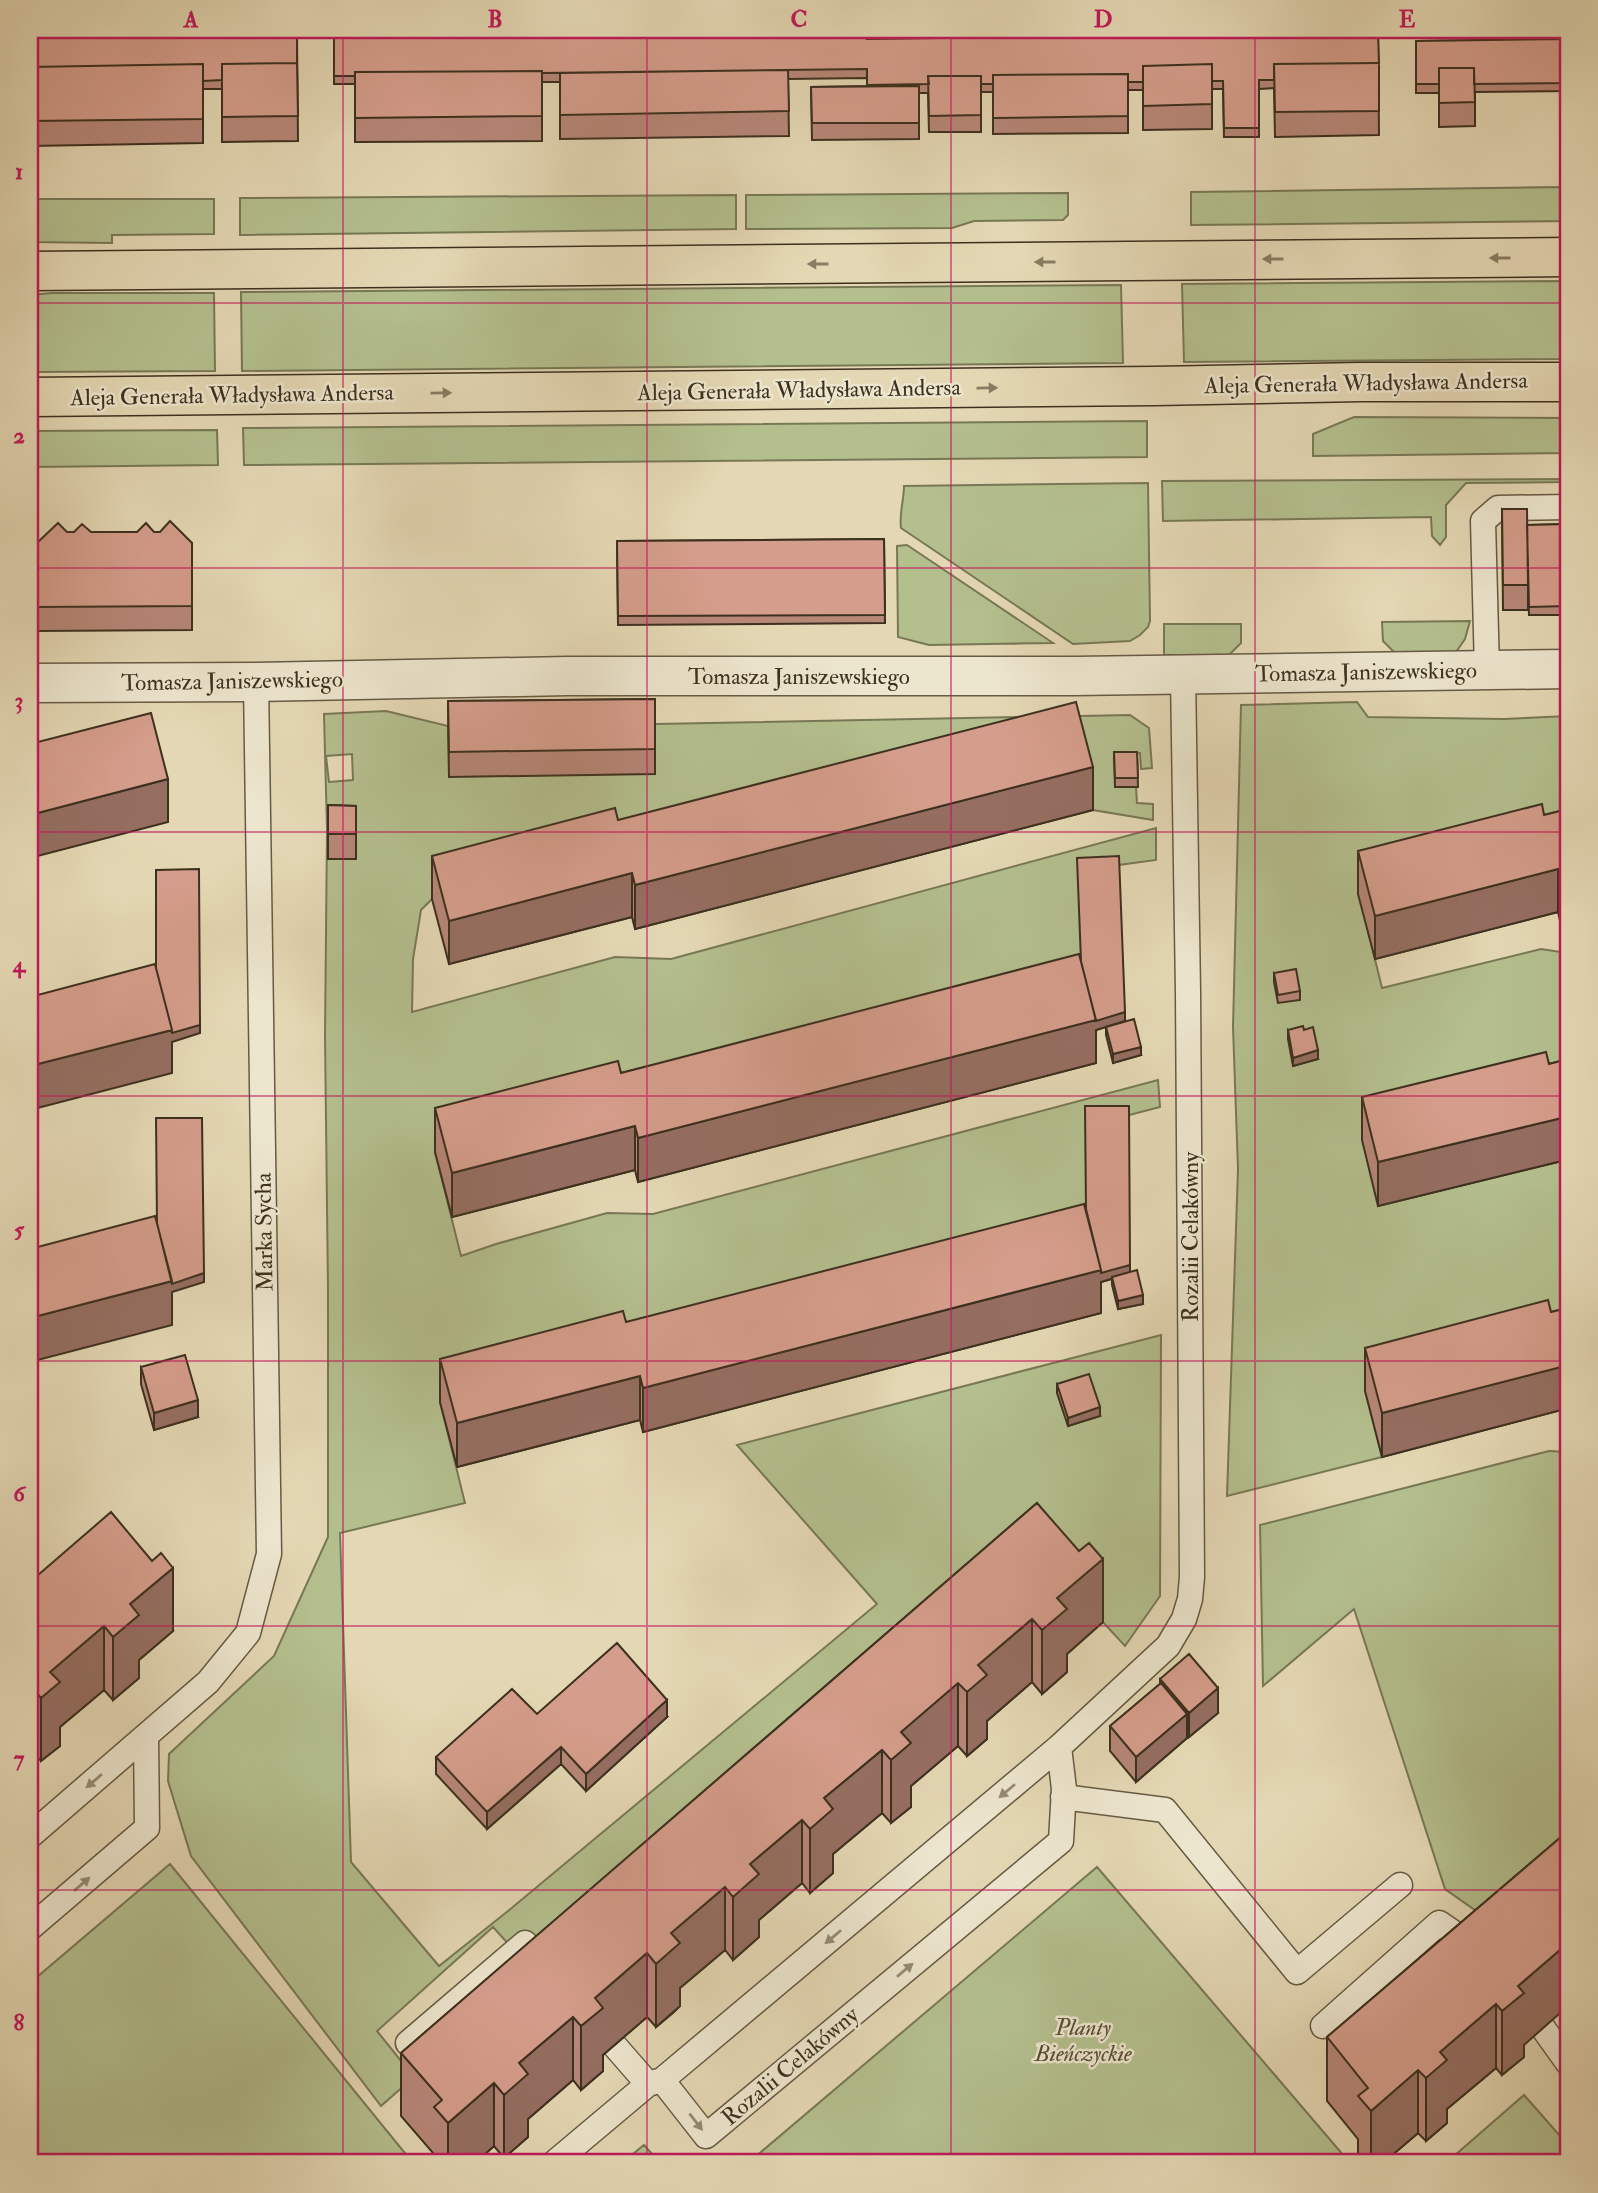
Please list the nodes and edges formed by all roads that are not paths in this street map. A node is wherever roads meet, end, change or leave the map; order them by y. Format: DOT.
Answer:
graph roads {
  1 [pos="1568,257"];
  2 [pos="30,271"];
  3 [pos="1568,382"];
  4 [pos="30,397"];
  5 [pos="1568,508"];
  6 [pos="1568,669"];
  7 [pos="1487,670"];
  8 [pos="1183,675"];
  9 [pos="256,682"];
  10 [pos="30,683"];
  11 [pos="146,1736"];
  12 [pos="1059,1747"];
  13 [pos="1063,1797"];
  14 [pos="30,1836"];
  15 [pos="1400,1885"];
  16 [pos="30,1928"];
  17 [pos="1488,1964"];
  18 [pos="558,1980"];
  19 [pos="1323,2026"];
  20 [pos="1543,2028"];
  21 [pos="408,2043"];
  22 [pos="614,2045"];
  23 [pos="1568,2063"];
  24 [pos="655,2082"];
  25 [pos="554,2163"];
  1 -- 2 [label="main road, one-way"];
  4 -- 3 [label="main road, Aleja Generała Władysława Andersa, one-way"];
  5 -- 7 [label="lane"];
  6 -- 7 [label="street, Tomasza Janiszewskiego"];
  7 -- 8 [label="street, Tomasza Janiszewskiego"];
  8 -- 9 [label="street, Tomasza Janiszewskiego"];
  8 -- 12 [label="lane, Rozalii Celakówny"];
  9 -- 10 [label="street, Tomasza Janiszewskiego"];
  9 -- 11 [label="lane, Marka Sycha"];
  11 -- 14 [label="lane, Marka Sycha, one-way"];
  16 -- 11 [label="lane, one-way"];
  12 -- 13 [label="lane, Rozalii Celakówny"];
  12 -- 24 [label="lane, Rozalii Celakówny, one-way"];
  13 -- 15 [label="lane"];
  24 -- 13 [label="lane, Rozalii Celakówny, one-way"];
  17 -- 19 [label="lane"];
  18 -- 21 [label="lane"];
  20 -- 23 [label="lane"];
  22 -- 24 [label="lane"];
  24 -- 25 [label="lane"];
}
